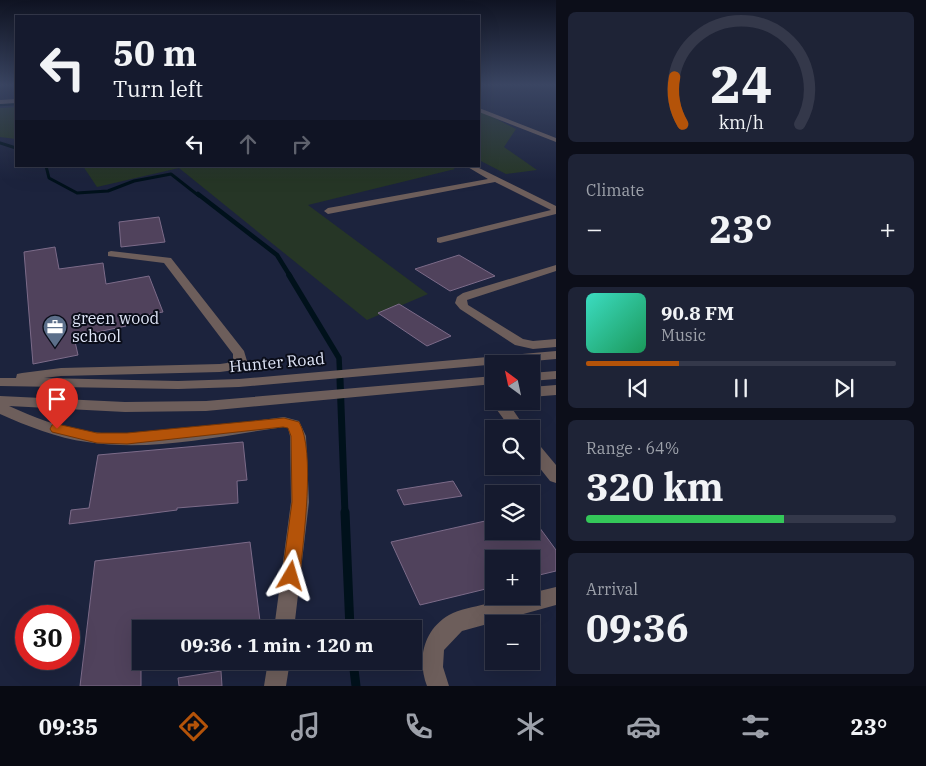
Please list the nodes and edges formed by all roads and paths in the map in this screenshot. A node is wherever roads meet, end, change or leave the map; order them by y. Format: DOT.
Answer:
graph roads {
  1 [pos="494,116"];
  2 [pos="556,140"];
  3 [pos="471,167"];
  4 [pos="493,180"];
  5 [pos="556,210"];
  6 [pos="328,211"];
  7 [pos="440,240"];
  8 [pos="111,254"];
  9 [pos="556,268"];
  10 [pos="556,343"];
  11 [pos="556,355"];
  12 [pos="556,376"];
  13 [pos="540,377"];
  14 [pos="485,381"];
  15 [pos="0,382"];
  16 [pos="556,390"];
  17 [pos="540,391"];
  18 [pos="0,401"];
  19 [pos="0,408"];
  20 [pos="504,410"];
  21 [pos="512,420"];
  22 [pos="540,457"];
  23 [pos="556,477"];
  24 [pos="556,596"];
  25 [pos="285,620"];
  26 [pos="278,670"];
  27 [pos="275,686"];
  28 [pos="438,686"];
  1 -- 2 [label="street"];
  3 -- 4 [label="street"];
  4 -- 5 [label="street"];
  4 -- 6 [label="street"];
  5 -- 7 [label="street"];
  8 -- 15 [label="street"];
  9 -- 10 [label="street"];
  11 -- 15 [label="street, Hunter Road"];
  12 -- 13 [label="street"];
  14 -- 18 [label="street"];
  16 -- 17 [label="street"];
  19 -- 25 [label="street"];
  20 -- 21 [label="street"];
  22 -- 23 [label="street"];
  24 -- 28 [label="street"];
  26 -- 27 [label="street"];
}
